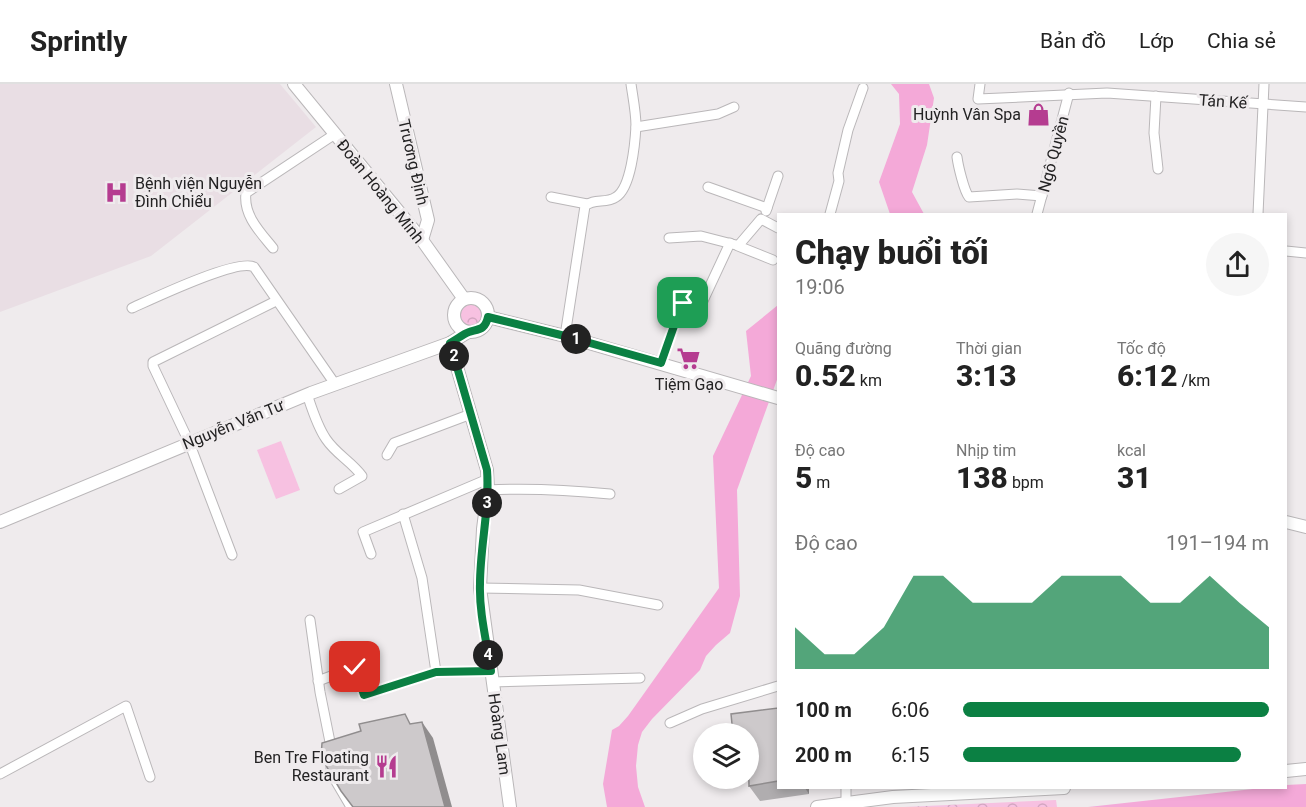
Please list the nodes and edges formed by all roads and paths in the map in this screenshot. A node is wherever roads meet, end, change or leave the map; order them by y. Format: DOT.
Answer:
graph roads {
  1 [pos="294,84"];
  2 [pos="396,84"];
  3 [pos="632,84"];
  4 [pos="980,84"];
  5 [pos="1264,84"];
  6 [pos="863,88"];
  7 [pos="1107,88"];
  8 [pos="1069,93"];
  9 [pos="1156,96"];
  10 [pos="1263,104"];
  11 [pos="734,107"];
  12 [pos="1306,107"];
  13 [pos="636,127"];
  14 [pos="335,134"];
  15 [pos="957,157"];
  16 [pos="1158,169"];
  17 [pos="778,176"];
  18 [pos="708,187"];
  19 [pos="1042,196"];
  20 [pos="551,197"];
  21 [pos="587,204"];
  22 [pos="767,208"];
  23 [pos="830,213"];
  24 [pos="1037,213"];
  25 [pos="1258,213"];
  26 [pos="763,219"];
  27 [pos="777,227"];
  28 [pos="669,238"];
  29 [pos="422,240"];
  30 [pos="734,245"];
  31 [pos="273,248"];
  32 [pos="1287,251"];
  33 [pos="1306,253"];
  34 [pos="773,260"];
  35 [pos="464,299"];
  36 [pos="276,301"];
  37 [pos="132,308"];
  38 [pos="488,317"];
  39 [pos="468,332"];
  40 [pos="565,336"];
  41 [pos="450,343"];
  42 [pos="661,363"];
  43 [pos="335,384"];
  44 [pos="307,394"];
  45 [pos="777,398"];
  46 [pos="471,414"];
  47 [pos="189,442"];
  48 [pos="387,455"];
  49 [pos="488,484"];
  50 [pos="339,489"];
  51 [pos="610,494"];
  52 [pos="403,514"];
  53 [pos="0,522"];
  54 [pos="1287,522"];
  55 [pos="1306,527"];
  56 [pos="371,554"];
  57 [pos="232,555"];
  58 [pos="480,588"];
  59 [pos="658,605"];
  60 [pos="310,620"];
  61 [pos="436,672"];
  62 [pos="491,676"];
  63 [pos="640,678"];
  64 [pos="318,681"];
  65 [pos="777,686"];
  66 [pos="670,723"];
  67 [pos="1306,769"];
  68 [pos="1287,771"];
  69 [pos="0,774"];
  70 [pos="150,777"];
  71 [pos="846,789"];
  72 [pos="1014,789"];
  73 [pos="894,792"];
  74 [pos="846,803"];
  75 [pos="351,807"];
  76 [pos="510,807"];
  77 [pos="817,807"];
  1 -- 14 [label="main road, Đoàn Hoàng Minh"];
  2 -- 29 [label="main road, Trương Định"];
  3 -- 13 [label="street"];
  4 -- 8 [label="street, Tán Kế"];
  5 -- 10 [label="street"];
  6 -- 23 [label="street"];
  7 -- 8 [label="street, Tán Kế"];
  7 -- 9 [label="street, Tán Kế"];
  8 -- 19 [label="street, Ngô Quyền"];
  9 -- 10 [label="street, Tán Kế"];
  9 -- 16 [label="street"];
  10 -- 12 [label="street, Tán Kế"];
  10 -- 25 [label="street"];
  11 -- 13 [label="street"];
  13 -- 21 [label="street"];
  14 -- 29 [label="main road, Đoàn Hoàng Minh"];
  14 -- 31 [label="street"];
  15 -- 19 [label="street"];
  17 -- 22 [label="street"];
  18 -- 22 [label="street"];
  19 -- 24 [label="street, Ngô Quyền"];
  20 -- 21 [label="street"];
  21 -- 40 [label="street"];
  22 -- 26 [label="street"];
  26 -- 27 [label="street"];
  26 -- 30 [label="street"];
  28 -- 30 [label="street"];
  29 -- 35 [label="main road, Đoàn Hoàng Minh"];
  30 -- 34 [label="street"];
  30 -- 42 [label="street"];
  32 -- 33 [label="street"];
  35 -- 38 [label="main road"];
  35 -- 39 [label="main road"];
  36 -- 37 [label="street"];
  36 -- 43 [label="street"];
  36 -- 47 [label="street"];
  38 -- 39 [label="main road"];
  38 -- 40 [label="main road"];
  39 -- 41 [label="main road, Nguyễn Văn Tư"];
  40 -- 42 [label="main road"];
  41 -- 43 [label="main road, Nguyễn Văn Tư"];
  41 -- 46 [label="main road, Hoàng Lam"];
  42 -- 45 [label="main road"];
  43 -- 44 [label="main road, Nguyễn Văn Tư"];
  44 -- 47 [label="main road, Nguyễn Văn Tư"];
  44 -- 50 [label="street"];
  46 -- 48 [label="street"];
  46 -- 49 [label="main road, Hoàng Lam"];
  47 -- 53 [label="main road, Nguyễn Văn Tư"];
  47 -- 57 [label="street"];
  49 -- 51 [label="street"];
  49 -- 52 [label="street"];
  49 -- 58 [label="main road, Hoàng Lam"];
  52 -- 56 [label="street"];
  52 -- 61 [label="street"];
  54 -- 55 [label="main road"];
  58 -- 59 [label="street"];
  58 -- 62 [label="main road, Hoàng Lam"];
  60 -- 64 [label="street"];
  61 -- 62 [label="street"];
  61 -- 64 [label="street"];
  62 -- 63 [label="street"];
  62 -- 76 [label="main road, Hoàng Lam"];
  64 -- 75 [label="street"];
  65 -- 66 [label="street"];
  67 -- 68 [label="main road"];
  69 -- 70 [label="street"];
  71 -- 74 [label="street"];
  72 -- 73 [label="main road"];
  73 -- 74 [label="main road"];
  74 -- 77 [label="main road"];
}
